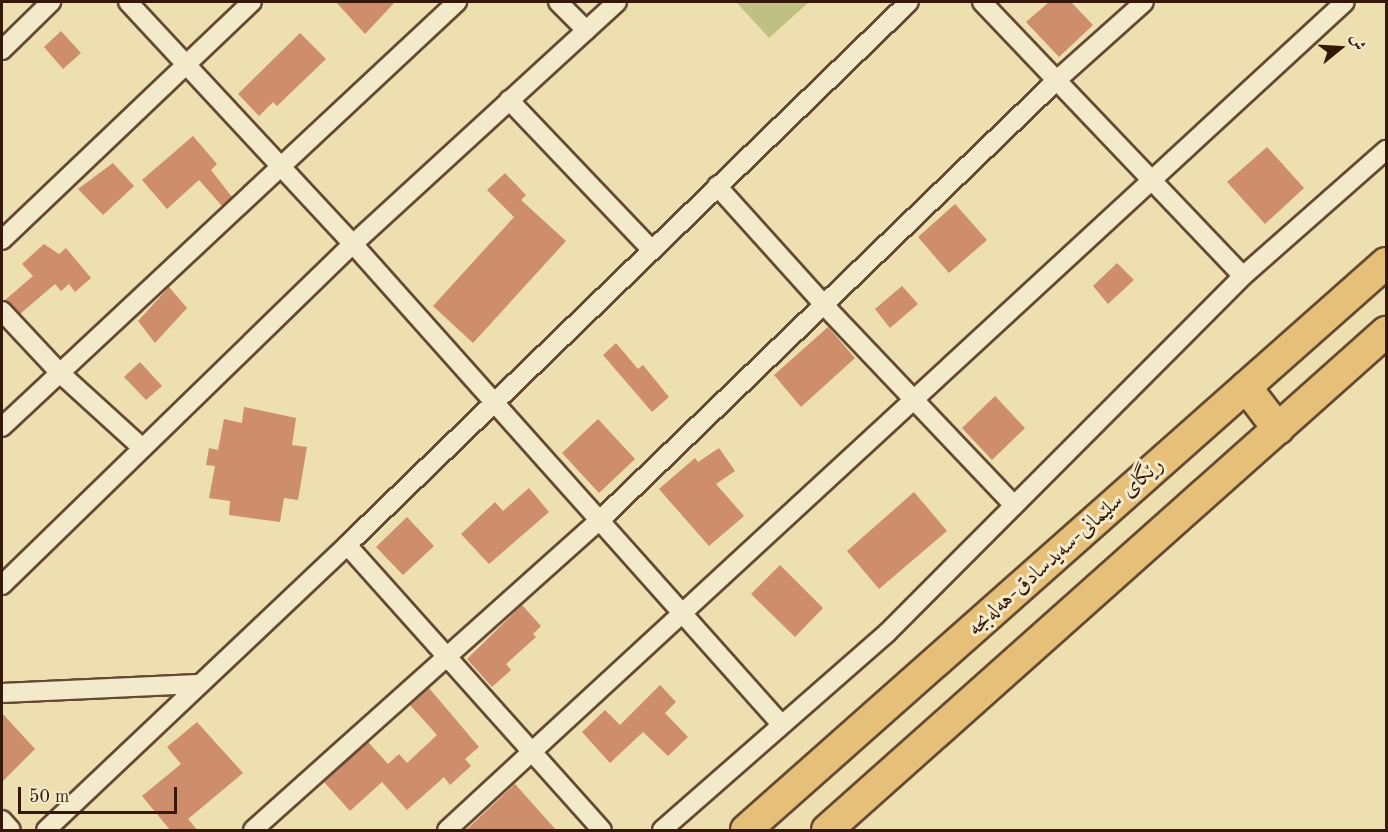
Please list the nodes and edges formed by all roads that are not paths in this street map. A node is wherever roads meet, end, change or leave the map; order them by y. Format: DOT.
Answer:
graph roads {
  1 [pos="51,2"];
  2 [pos="128,2"];
  3 [pos="252,2"];
  4 [pos="457,2"];
  5 [pos="558,2"];
  6 [pos="617,2"];
  7 [pos="909,2"];
  8 [pos="982,2"];
  9 [pos="1144,2"];
  10 [pos="1345,2"];
  11 [pos="586,30"];
  12 [pos="2,50"];
  13 [pos="185,64"];
  14 [pos="1059,79"];
  15 [pos="509,100"];
  16 [pos="1386,150"];
  17 [pos="277,167"];
  18 [pos="1153,178"];
  19 [pos="717,186"];
  20 [pos="2,240"];
  21 [pos="353,244"];
  22 [pos="651,249"];
  23 [pos="1386,263"];
  24 [pos="1243,276"];
  25 [pos="824,305"];
  26 [pos="2,311"];
  27 [pos="1386,332"];
  28 [pos="61,374"];
  29 [pos="1246,387"];
  30 [pos="914,399"];
  31 [pos="491,403"];
  32 [pos="2,427"];
  33 [pos="1278,429"];
  34 [pos="140,446"];
  35 [pos="1014,505"];
  36 [pos="598,522"];
  37 [pos="347,546"];
  38 [pos="2,585"];
  39 [pos="681,614"];
  40 [pos="448,658"];
  41 [pos="198,684"];
  42 [pos="2,693"];
  43 [pos="782,724"];
  44 [pos="532,753"];
  45 [pos="2,820"];
  46 [pos="11,831"];
  47 [pos="46,831"];
  48 [pos="253,831"];
  49 [pos="447,831"];
  50 [pos="602,831"];
  51 [pos="662,831"];
  52 [pos="746,831"];
  53 [pos="826,831"];
  1 -- 12 [label="street"];
  2 -- 13 [label="street"];
  3 -- 13 [label="street"];
  4 -- 17 [label="street"];
  5 -- 11 [label="street"];
  6 -- 11 [label="street"];
  7 -- 19 [label="street"];
  8 -- 14 [label="street"];
  9 -- 14 [label="street"];
  10 -- 18 [label="street"];
  11 -- 15 [label="street"];
  13 -- 17 [label="street"];
  13 -- 20 [label="street"];
  14 -- 18 [label="street"];
  14 -- 25 [label="street"];
  15 -- 21 [label="street"];
  15 -- 22 [label="street"];
  16 -- 24 [label="street"];
  17 -- 21 [label="street"];
  17 -- 28 [label="street"];
  18 -- 24 [label="street"];
  18 -- 30 [label="street"];
  19 -- 22 [label="street"];
  19 -- 25 [label="street"];
  21 -- 31 [label="street"];
  21 -- 34 [label="street"];
  22 -- 31 [label="street"];
  23 -- 29 [label="highway, رێگای سلێمانی-سەیدسادق-هەلەبجە"];
  24 -- 35 [label="street"];
  25 -- 30 [label="street"];
  25 -- 36 [label="street"];
  26 -- 28 [label="street"];
  27 -- 33 [label="highway"];
  28 -- 32 [label="street"];
  28 -- 34 [label="street"];
  29 -- 33 [label="highway"];
  29 -- 52 [label="highway, رێگای سلێمانی-سەیدسادق-هەلەبجە"];
  30 -- 35 [label="street"];
  30 -- 39 [label="street"];
  31 -- 36 [label="street"];
  31 -- 37 [label="street"];
  33 -- 53 [label="highway"];
  34 -- 38 [label="street"];
  35 -- 43 [label="street"];
  36 -- 39 [label="street"];
  36 -- 40 [label="street"];
  37 -- 40 [label="street"];
  37 -- 41 [label="street"];
  39 -- 43 [label="street"];
  39 -- 44 [label="street"];
  40 -- 44 [label="street"];
  40 -- 48 [label="street"];
  41 -- 42 [label="street"];
  41 -- 47 [label="street"];
  43 -- 51 [label="street"];
  44 -- 49 [label="street"];
  44 -- 50 [label="street"];
  45 -- 46 [label="street"];
}
